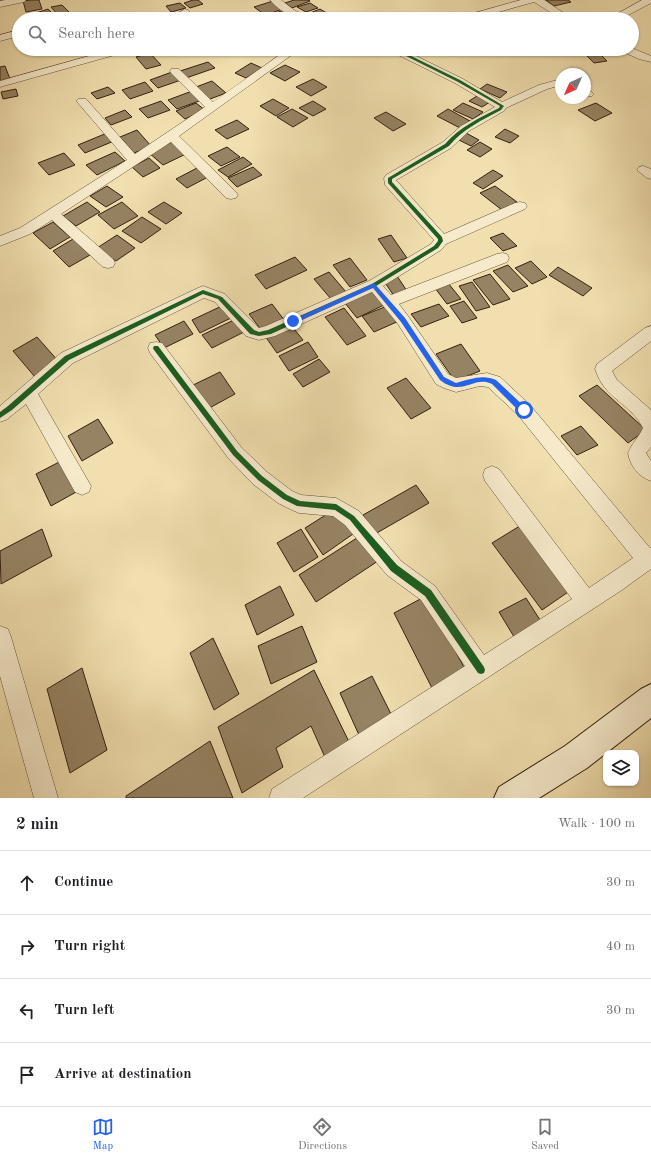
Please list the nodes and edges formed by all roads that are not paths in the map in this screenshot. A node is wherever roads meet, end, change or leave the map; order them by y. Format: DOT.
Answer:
graph roads {
  1 [pos="21,0"];
  2 [pos="276,0"];
  3 [pos="531,0"];
  4 [pos="538,0"];
  5 [pos="649,0"];
  6 [pos="0,4"];
  7 [pos="291,12"];
  8 [pos="488,12"];
  9 [pos="557,12"];
  10 [pos="629,12"];
  11 [pos="12,35"];
  12 [pos="0,38"];
  13 [pos="639,55"];
  14 [pos="100,56"];
  15 [pos="285,56"];
  16 [pos="408,56"];
  17 [pos="651,59"];
  18 [pos="176,71"];
  19 [pos="555,83"];
  20 [pos="0,84"];
  21 [pos="82,101"];
  22 [pos="502,106"];
  23 [pos="212,108"];
  24 [pos="172,136"];
  25 [pos="134,160"];
  26 [pos="231,195"];
  27 [pos="520,206"];
  28 [pos="52,213"];
  29 [pos="441,241"];
  30 [pos="0,242"];
  31 [pos="502,258"];
  32 [pos="108,263"];
  33 [pos="374,285"];
  34 [pos="389,302"];
  35 [pos="651,332"];
  36 [pos="156,348"];
  37 [pos="28,392"];
  38 [pos="0,415"];
  39 [pos="651,426"];
  40 [pos="651,429"];
  41 [pos="651,473"];
  42 [pos="492,475"];
  43 [pos="82,486"];
  44 [pos="649,558"];
  45 [pos="586,602"];
  46 [pos="0,638"];
  47 [pos="481,670"];
  48 [pos="651,699"];
  49 [pos="46,798"];
  50 [pos="281,798"];
  51 [pos="510,798"];
  1 -- 6 [label="street"];
  2 -- 7 [label="street"];
  3 -- 8 [label="street"];
  4 -- 9 [label="street"];
  5 -- 10 [label="street"];
  11 -- 12 [label="street"];
  13 -- 17 [label="street"];
  14 -- 20 [label="street"];
  15 -- 23 [label="street"];
  16 -- 22 [label="street"];
  18 -- 23 [label="street"];
  19 -- 22 [label="street"];
  21 -- 25 [label="street"];
  22 -- 29 [label="street"];
  23 -- 24 [label="street"];
  24 -- 25 [label="street"];
  24 -- 26 [label="street"];
  25 -- 28 [label="street"];
  27 -- 29 [label="street"];
  28 -- 30 [label="street"];
  28 -- 32 [label="street"];
  29 -- 33 [label="street"];
  31 -- 34 [label="street"];
  33 -- 34 [label="street"];
  33 -- 37 [label="street"];
  34 -- 44 [label="street"];
  35 -- 39 [label="street"];
  36 -- 47 [label="street"];
  37 -- 38 [label="street"];
  37 -- 43 [label="street"];
  40 -- 41 [label="street"];
  42 -- 45 [label="street"];
  44 -- 45 [label="street"];
  45 -- 47 [label="street"];
  46 -- 49 [label="street"];
  47 -- 50 [label="street"];
  48 -- 51 [label="main road"];
}
